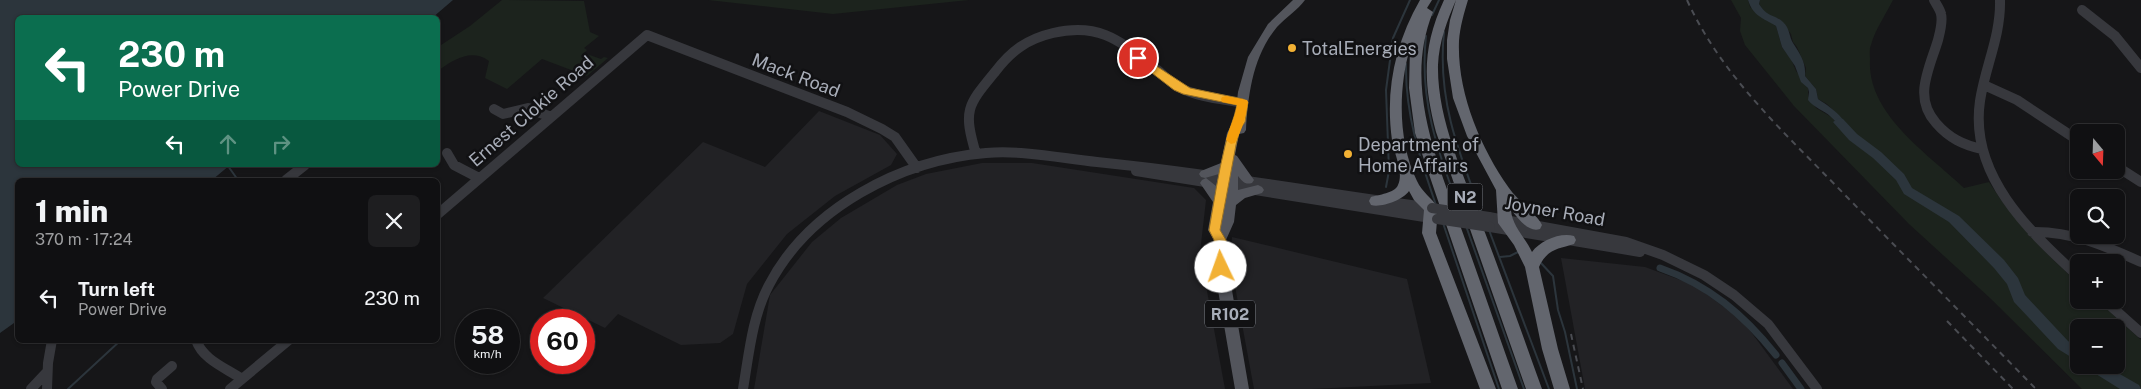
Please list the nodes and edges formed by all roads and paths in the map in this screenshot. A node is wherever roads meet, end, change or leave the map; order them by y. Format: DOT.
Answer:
graph roads {
  1 [pos="1300,0"];
  2 [pos="1426,0"];
  3 [pos="1433,0"];
  4 [pos="1450,0"];
  5 [pos="1462,0"];
  6 [pos="1934,0"];
  7 [pos="2000,0"];
  8 [pos="2082,10"];
  9 [pos="647,35"];
  10 [pos="2141,68"];
  11 [pos="1984,85"];
  12 [pos="1243,102"];
  13 [pos="494,109"];
  14 [pos="551,117"];
  15 [pos="2070,135"];
  16 [pos="1982,149"];
  17 [pos="447,153"];
  18 [pos="976,154"];
  19 [pos="302,167"];
  20 [pos="917,168"];
  21 [pos="2125,172"];
  22 [pos="1407,173"];
  23 [pos="1228,176"];
  24 [pos="289,178"];
  25 [pos="479,178"];
  26 [pos="1205,178"];
  27 [pos="1248,180"];
  28 [pos="2141,182"];
  29 [pos="1258,190"];
  30 [pos="1502,192"];
  31 [pos="1376,201"];
  32 [pos="1225,204"];
  33 [pos="440,212"];
  34 [pos="1433,214"];
  35 [pos="1507,225"];
  36 [pos="1535,225"];
  37 [pos="2032,232"];
  38 [pos="1569,240"];
  39 [pos="1675,261"];
  40 [pos="2141,262"];
  41 [pos="1532,267"];
  42 [pos="2070,268"];
  43 [pos="2114,309"];
  44 [pos="2141,334"];
  45 [pos="51,343"];
  46 [pos="197,343"];
  47 [pos="284,343"];
  48 [pos="172,366"];
  49 [pos="48,372"];
  50 [pos="242,379"];
  51 [pos="32,389"];
  52 [pos="47,389"];
  53 [pos="162,389"];
  54 [pos="230,389"];
  55 [pos="743,389"];
  56 [pos="1242,389"];
  57 [pos="1488,389"];
  58 [pos="1510,389"];
  59 [pos="1534,389"];
  60 [pos="1562,389"];
  61 [pos="1817,389"];
  1 -- 12 [label="main road, R102"];
  2 -- 22 [label="highway"];
  3 -- 58 [label="highway, N2"];
  4 -- 59 [label="highway, N2"];
  5 -- 30 [label="highway"];
  6 -- 16 [label="street"];
  7 -- 11 [label="street"];
  8 -- 10 [label="street"];
  9 -- 14 [label="street, Ernest Clokie Road"];
  9 -- 20 [label="street, Mack Road"];
  11 -- 15 [label="street"];
  11 -- 16 [label="street"];
  12 -- 18 [label="street"];
  12 -- 23 [label="main road, R102"];
  13 -- 14 [label="street"];
  14 -- 25 [label="street, Ernest Clokie Road"];
  16 -- 37 [label="street"];
  17 -- 25 [label="street"];
  18 -- 20 [label="street, Joyner Road"];
  18 -- 26 [label="street, Joyner Road"];
  19 -- 24 [label="street"];
  20 -- 55 [label="street, Joyner Road"];
  21 -- 28 [label="street"];
  22 -- 31 [label="highway"];
  22 -- 34 [label="highway"];
  23 -- 26 [label="main road"];
  23 -- 26 [label="street, Joyner Road"];
  23 -- 27 [label="main road"];
  23 -- 29 [label="street, Joyner Road"];
  23 -- 32 [label="main road, R102"];
  25 -- 33 [label="street, Ernest Clokie Road"];
  26 -- 32 [label="main road"];
  27 -- 31 [label="street, Joyner Road"];
  29 -- 32 [label="main road"];
  29 -- 34 [label="street, Joyner Road"];
  30 -- 35 [label="highway"];
  30 -- 36 [label="highway"];
  31 -- 34 [label="street, Joyner Road"];
  32 -- 56 [label="main road, R102"];
  34 -- 35 [label="street, Joyner Road, bridge"];
  34 -- 57 [label="highway"];
  35 -- 36 [label="street, Joyner Road"];
  35 -- 38 [label="street, Joyner Road"];
  35 -- 41 [label="highway"];
  36 -- 39 [label="street, Joyner Road"];
  37 -- 40 [label="street"];
  37 -- 42 [label="street"];
  38 -- 39 [label="street, Joyner Road"];
  38 -- 41 [label="highway"];
  39 -- 61 [label="street, Joyner Road"];
  41 -- 60 [label="highway"];
  43 -- 44 [label="street"];
  45 -- 49 [label="street"];
  46 -- 50 [label="street"];
  47 -- 50 [label="street"];
  48 -- 53 [label="street"];
  49 -- 51 [label="street"];
  49 -- 52 [label="street"];
  50 -- 54 [label="street"];
}
